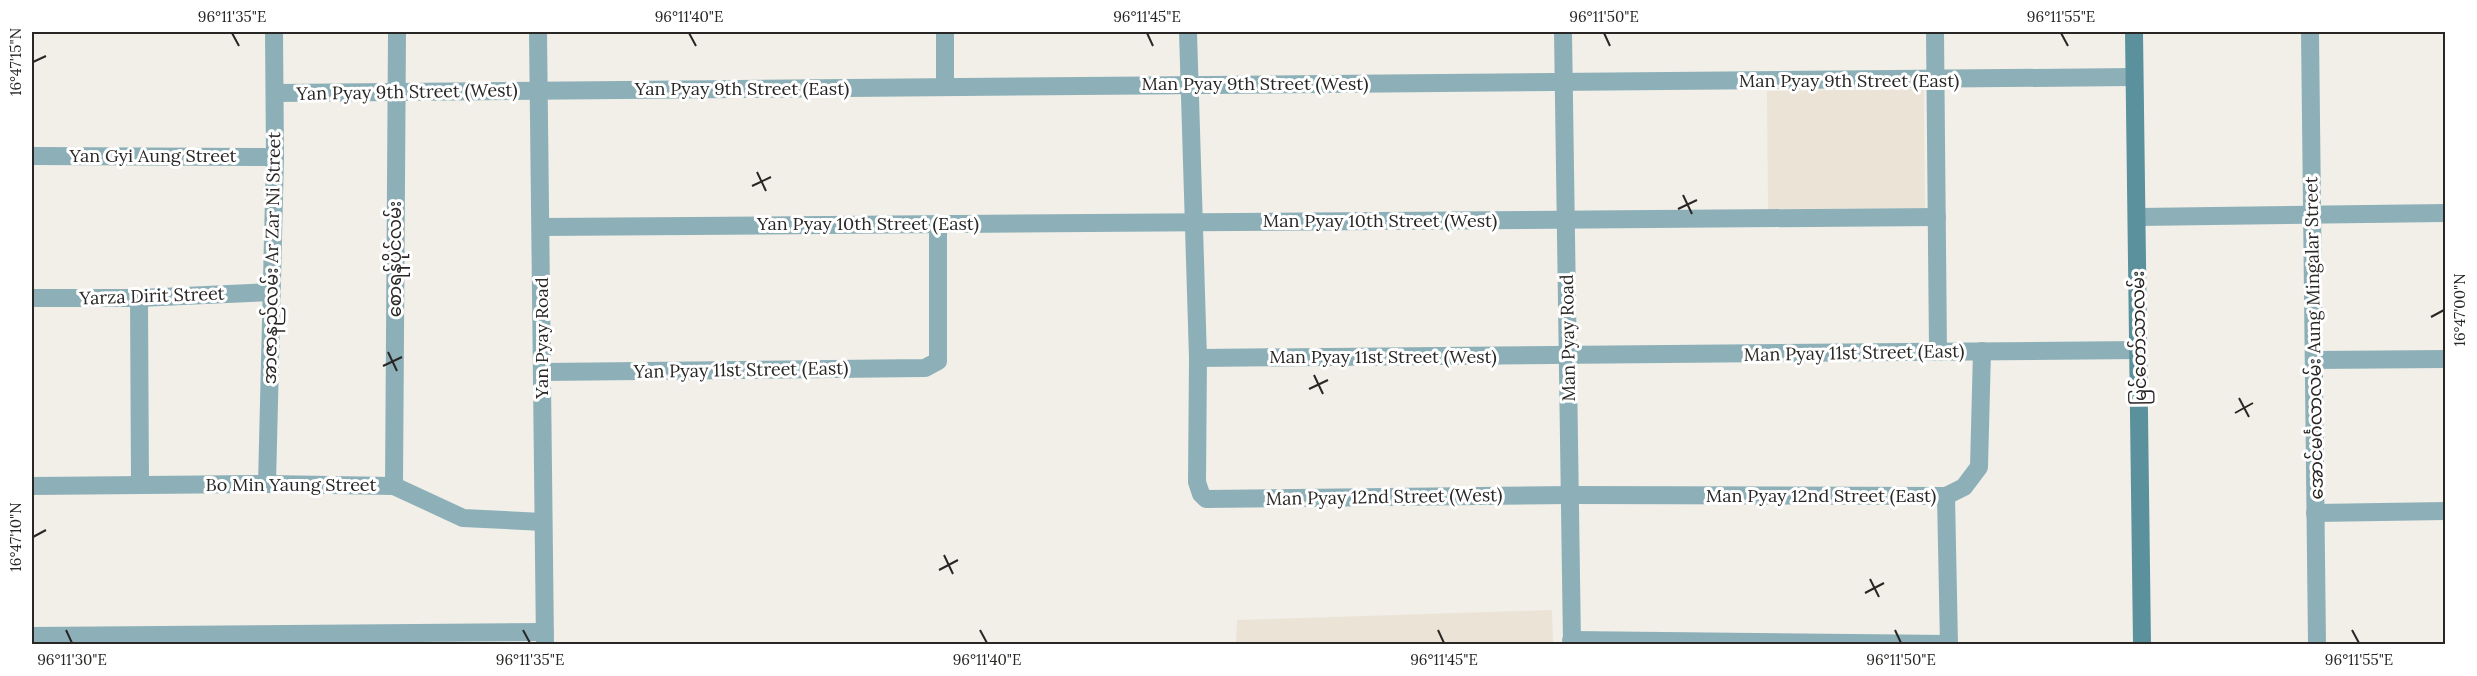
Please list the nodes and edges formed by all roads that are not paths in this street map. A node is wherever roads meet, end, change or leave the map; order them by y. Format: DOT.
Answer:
graph roads {
  1 [pos="274,32"];
  2 [pos="397,32"];
  3 [pos="538,32"];
  4 [pos="945,32"];
  5 [pos="1188,32"];
  6 [pos="1563,32"];
  7 [pos="1935,32"];
  8 [pos="2134,32"];
  9 [pos="2310,32"];
  10 [pos="2134,77"];
  11 [pos="1935,81"];
  12 [pos="1564,82"];
  13 [pos="1189,85"];
  14 [pos="945,87"];
  15 [pos="539,90"];
  16 [pos="396,91"];
  17 [pos="275,93"];
  18 [pos="32,156"];
  19 [pos="275,157"];
  20 [pos="2445,213"];
  21 [pos="2312,215"];
  22 [pos="1937,217"];
  23 [pos="2138,218"];
  24 [pos="1566,220"];
  25 [pos="1194,222"];
  26 [pos="938,224"];
  27 [pos="542,227"];
  28 [pos="272,292"];
  29 [pos="32,298"];
  30 [pos="139,298"];
  31 [pos="2139,350"];
  32 [pos="1982,351"];
  33 [pos="1938,352"];
  34 [pos="1568,355"];
  35 [pos="1198,358"];
  36 [pos="2445,359"];
  37 [pos="2314,360"];
  38 [pos="543,372"];
  39 [pos="267,483"];
  40 [pos="140,485"];
  41 [pos="32,486"];
  42 [pos="394,486"];
  43 [pos="1570,495"];
  44 [pos="1946,496"];
  45 [pos="2445,511"];
  46 [pos="2315,513"];
  47 [pos="543,522"];
  48 [pos="32,636"];
  49 [pos="545,638"];
  50 [pos="1571,642"];
  51 [pos="1949,644"];
  52 [pos="2142,645"];
  53 [pos="2317,645"];
  1 -- 17 [label="street, အာဇာနည်လမ်း Ar Zar Ni Street"];
  2 -- 16 [label="street, စောရန်ပိုင်လမ်း"];
  3 -- 15 [label="street, Yan Pyay Road"];
  4 -- 14 [label="street"];
  5 -- 13 [label="street"];
  6 -- 12 [label="street, Man Pyay Road"];
  7 -- 11 [label="street"];
  8 -- 10 [label="main road, မြင်တော်သာလမ်း"];
  9 -- 21 [label="street, အောင်မင်္ဂလာလမ်း Aung Mingalar Street"];
  10 -- 11 [label="street, Man Pyay 9th Street (East)"];
  10 -- 23 [label="main road, မြင်တော်သာလမ်း"];
  11 -- 12 [label="street, Man Pyay 9th Street (East)"];
  11 -- 22 [label="street"];
  12 -- 13 [label="street, Man Pyay 9th Street (West)"];
  12 -- 24 [label="street, Man Pyay Road"];
  13 -- 14 [label="street, Man Pyay 9th Street (West)"];
  13 -- 25 [label="street"];
  14 -- 15 [label="street, Yan Pyay 9th Street (East)"];
  15 -- 16 [label="street, Yan Pyay 9th Street (West)"];
  15 -- 27 [label="street, Yan Pyay Road"];
  16 -- 17 [label="street, Yan Pyay 9th Street (West)"];
  16 -- 42 [label="street, စောရန်ပိုင်လမ်း"];
  17 -- 19 [label="street, အာဇာနည်လမ်း Ar Zar Ni Street"];
  18 -- 19 [label="street, Yan Gyi Aung Street"];
  19 -- 28 [label="street, အာဇာနည်လမ်း Ar Zar Ni Street"];
  20 -- 21 [label="street"];
  21 -- 23 [label="street"];
  21 -- 37 [label="street, အောင်မင်္ဂလာလမ်း Aung Mingalar Street"];
  22 -- 24 [label="street, Man Pyay 10th Street (West)"];
  22 -- 33 [label="street"];
  23 -- 31 [label="main road, မြင်တော်သာလမ်း"];
  24 -- 25 [label="street, Man Pyay 10th Street (West)"];
  24 -- 34 [label="street, Man Pyay Road"];
  25 -- 26 [label="street, Yan Pyay 10th Street (East)"];
  25 -- 35 [label="street"];
  26 -- 27 [label="street, Yan Pyay 10th Street (East)"];
  26 -- 38 [label="street, Yan Pyay 11st Street (East)"];
  27 -- 38 [label="street, Yan Pyay Road"];
  28 -- 30 [label="street, Yarza Dirit Street"];
  28 -- 39 [label="street, အာဇာနည်လမ်း Ar Zar Ni Street"];
  29 -- 30 [label="street, Yarza Dirit Street"];
  30 -- 40 [label="street"];
  31 -- 32 [label="street, Man Pyay 11st Street (East)"];
  31 -- 52 [label="main road, မြင်တော်သာလမ်း"];
  32 -- 33 [label="street, Man Pyay 11st Street (East)"];
  32 -- 44 [label="street, Man Pyay 12nd Street (East)"];
  33 -- 34 [label="street, Man Pyay 11st Street (East)"];
  34 -- 35 [label="street, Man Pyay 11st Street (West)"];
  34 -- 43 [label="street, Man Pyay Road"];
  35 -- 43 [label="street, Man Pyay 12nd Street (West)"];
  36 -- 37 [label="street"];
  37 -- 46 [label="street, အောင်မင်္ဂလာလမ်း Aung Mingalar Street"];
  38 -- 47 [label="street, Yan Pyay Road"];
  39 -- 40 [label="street, Bo Min Yaung Street"];
  39 -- 42 [label="street, Bo Min Yaung Street"];
  40 -- 41 [label="street, Bo Min Yaung Street"];
  42 -- 47 [label="street, Bo Min Yaung Street"];
  43 -- 44 [label="street, Man Pyay 12nd Street (East)"];
  43 -- 50 [label="street, Man Pyay Road"];
  44 -- 51 [label="street"];
  45 -- 46 [label="street"];
  46 -- 53 [label="street, အောင်မင်္ဂလာလမ်း Aung Mingalar Street"];
  47 -- 49 [label="street, Yan Pyay Road"];
  48 -- 49 [label="street"];
  50 -- 51 [label="street"];
}
